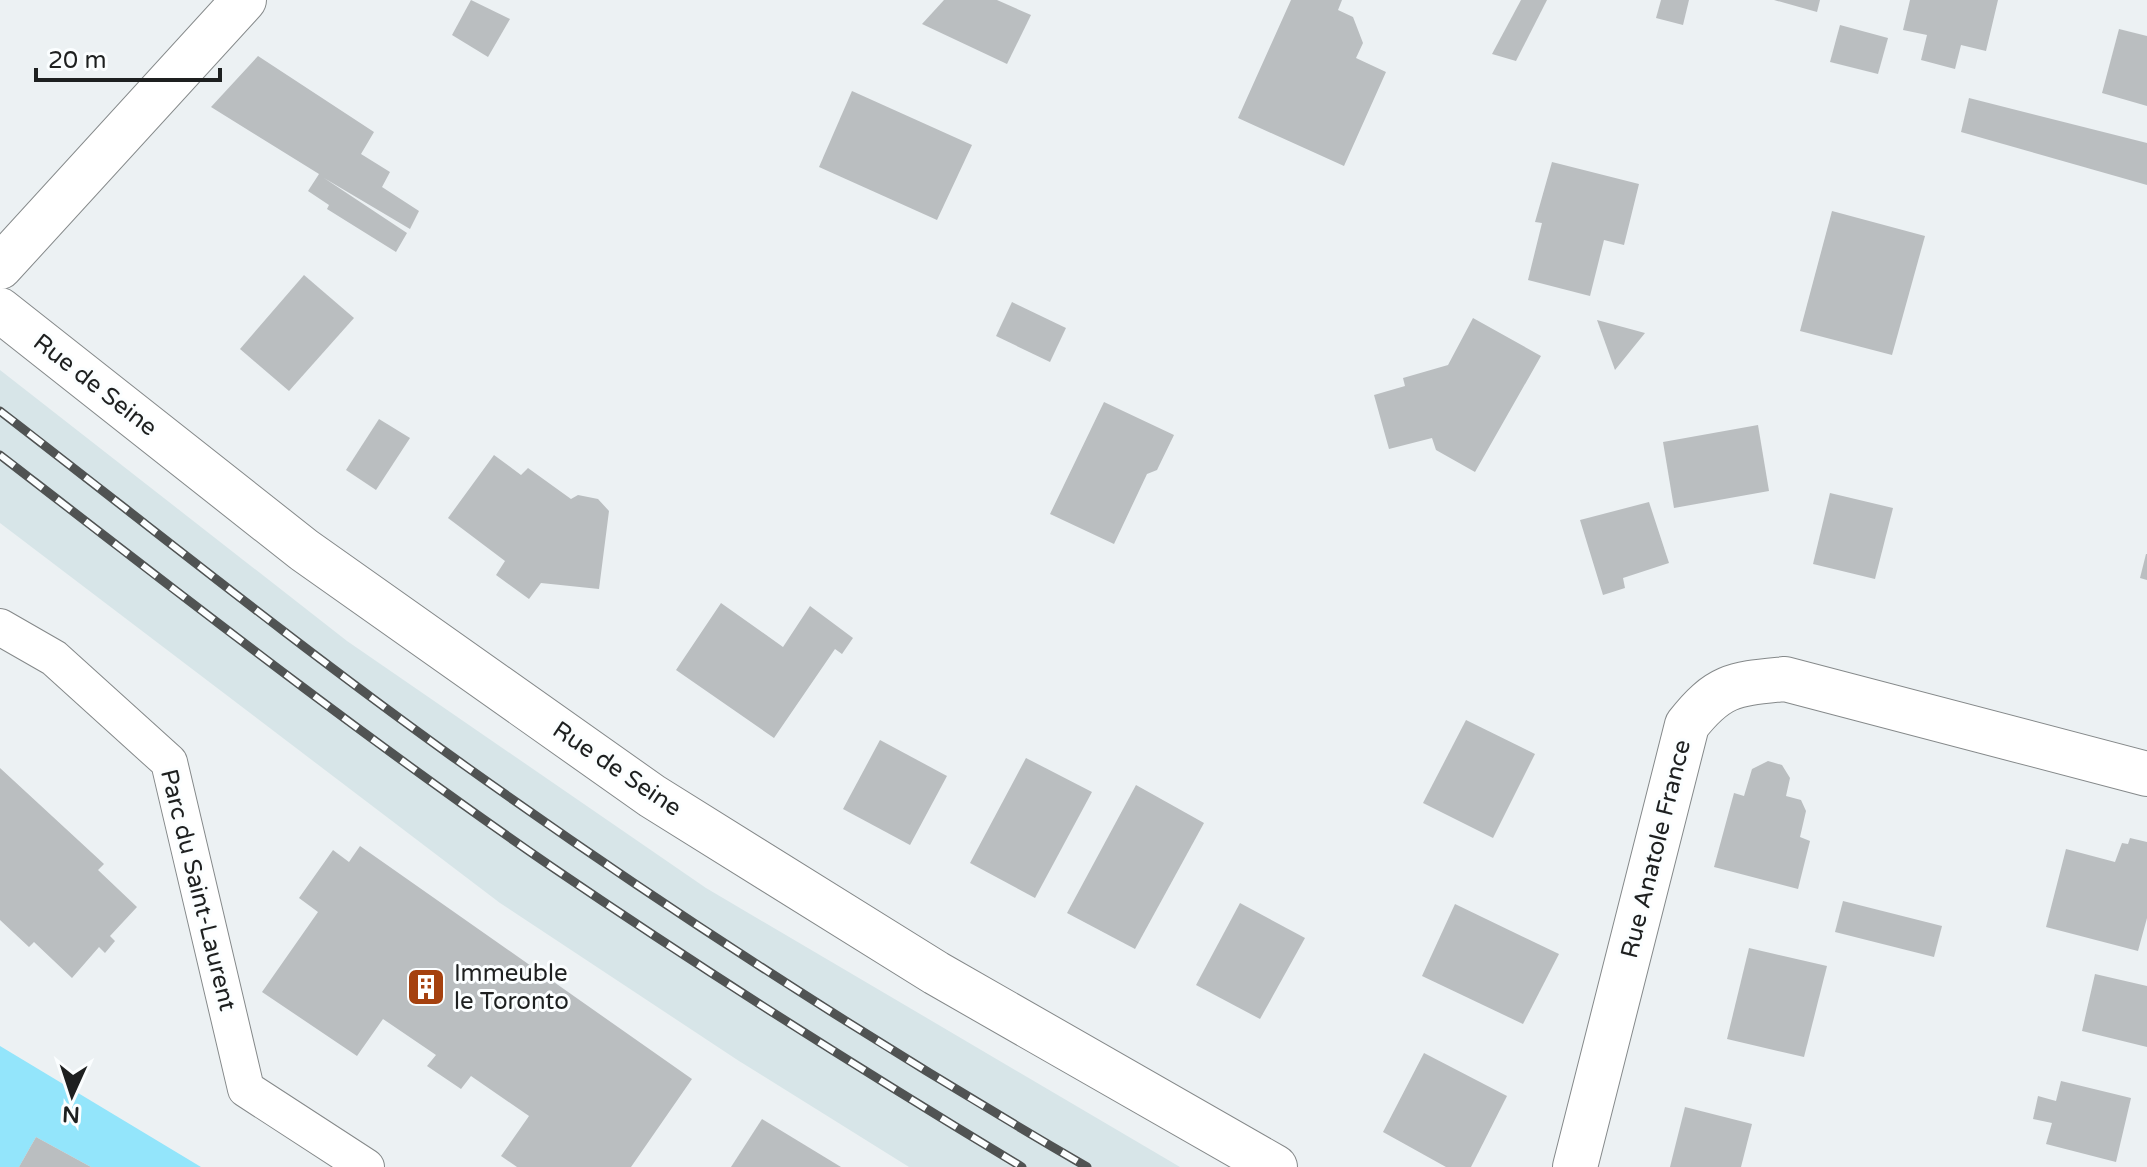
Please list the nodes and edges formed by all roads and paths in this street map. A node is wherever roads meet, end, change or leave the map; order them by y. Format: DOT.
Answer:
graph roads {
  1 [pos="244,0"];
  2 [pos="0,267"];
  3 [pos="0,310"];
  4 [pos="0,627"];
  5 [pos="2147,774"];
  6 [pos="366,1167"];
  7 [pos="1275,1167"];
  8 [pos="1575,1167"];
  1 -- 2 [label="street"];
  3 -- 7 [label="street, Rue de Seine"];
  4 -- 6 [label="lane, Parc du Saint-Laurent"];
  5 -- 8 [label="street, Rue Anatole France"];
}
